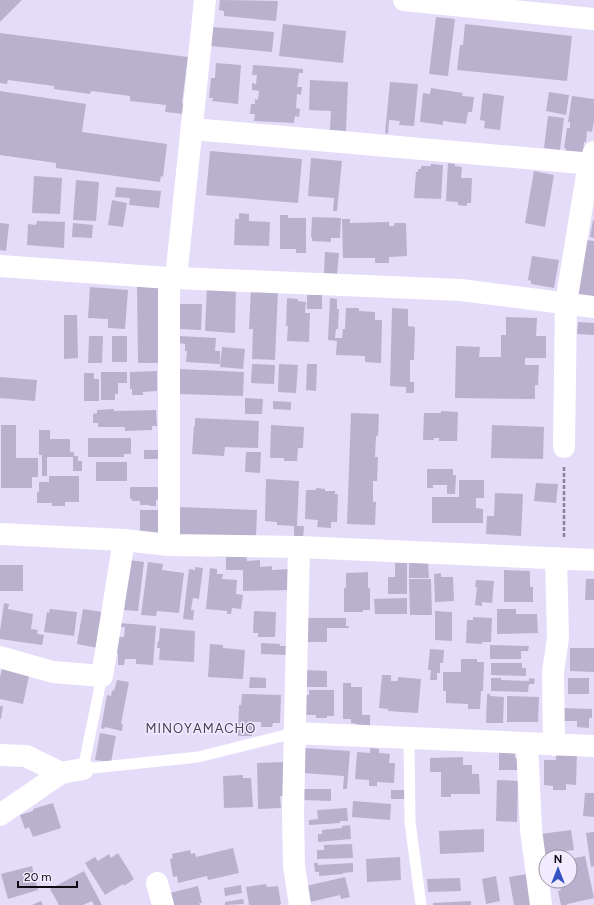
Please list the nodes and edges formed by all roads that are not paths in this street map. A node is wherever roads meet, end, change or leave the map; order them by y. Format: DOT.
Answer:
graph roads {
  1 [pos="205,0"];
  2 [pos="404,0"];
  3 [pos="594,19"];
  4 [pos="192,129"];
  5 [pos="592,160"];
  6 [pos="0,266"];
  7 [pos="173,278"];
  8 [pos="566,303"];
  9 [pos="594,307"];
  10 [pos="564,447"];
  11 [pos="0,534"];
  12 [pos="124,540"];
  13 [pos="169,545"];
  14 [pos="299,547"];
  15 [pos="560,558"];
  16 [pos="594,560"];
  17 [pos="0,658"];
  18 [pos="102,676"];
  19 [pos="294,733"];
  20 [pos="409,739"];
  21 [pos="527,744"];
  22 [pos="554,745"];
  23 [pos="594,746"];
  24 [pos="0,755"];
  25 [pos="83,769"];
  26 [pos="61,773"];
  27 [pos="0,815"];
  28 [pos="158,883"];
  29 [pos="163,905"];
  30 [pos="300,905"];
  31 [pos="421,905"];
  32 [pos="541,905"];
  1 -- 4 [label="street"];
  2 -- 3 [label="street"];
  4 -- 5 [label="street"];
  4 -- 7 [label="street"];
  5 -- 8 [label="street"];
  6 -- 7 [label="street"];
  7 -- 8 [label="street"];
  7 -- 13 [label="street"];
  8 -- 9 [label="street"];
  8 -- 10 [label="street"];
  11 -- 12 [label="street"];
  12 -- 13 [label="street"];
  12 -- 18 [label="street"];
  13 -- 14 [label="street"];
  14 -- 15 [label="street"];
  14 -- 19 [label="street"];
  15 -- 16 [label="street"];
  15 -- 22 [label="street"];
  17 -- 18 [label="street"];
  18 -- 25 [label="lane"];
  19 -- 20 [label="street"];
  19 -- 25 [label="lane"];
  19 -- 30 [label="street"];
  20 -- 21 [label="street"];
  20 -- 31 [label="lane"];
  21 -- 22 [label="street"];
  21 -- 32 [label="street"];
  22 -- 23 [label="street"];
  24 -- 26 [label="street"];
  25 -- 26 [label="street"];
  26 -- 27 [label="street"];
  28 -- 29 [label="street"];
}
